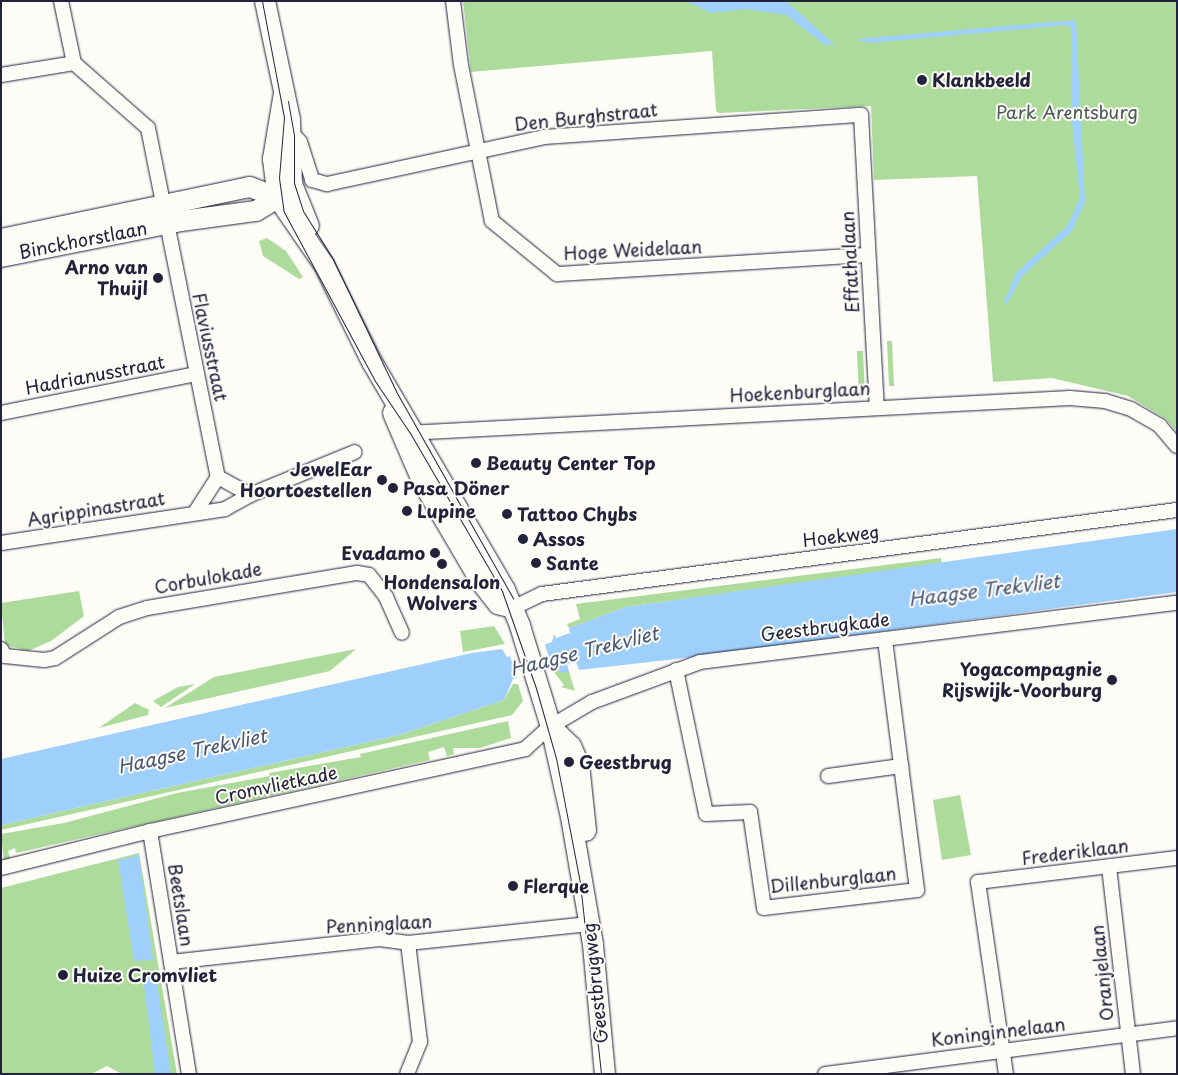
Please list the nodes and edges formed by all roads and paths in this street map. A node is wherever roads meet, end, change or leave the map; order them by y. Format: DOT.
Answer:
graph roads {
  1 [pos="61,1"];
  2 [pos="265,1"];
  3 [pos="453,1"];
  4 [pos="74,63"];
  5 [pos="1,75"];
  6 [pos="284,93"];
  7 [pos="861,115"];
  8 [pos="292,133"];
  9 [pos="477,150"];
  10 [pos="273,159"];
  11 [pos="292,172"];
  12 [pos="250,187"];
  13 [pos="278,198"];
  14 [pos="256,212"];
  15 [pos="164,216"];
  16 [pos="302,231"];
  17 [pos="1,239"];
  18 [pos="316,250"];
  19 [pos="867,256"];
  20 [pos="1,257"];
  21 [pos="196,374"];
  22 [pos="877,407"];
  23 [pos="1,413"];
  24 [pos="408,433"];
  25 [pos="1177,446"];
  26 [pos="355,452"];
  27 [pos="218,477"];
  28 [pos="250,495"];
  29 [pos="1177,510"];
  30 [pos="196,511"];
  31 [pos="1,543"];
  32 [pos="1177,604"];
  33 [pos="513,608"];
  34 [pos="402,633"];
  35 [pos="885,638"];
  36 [pos="1,650"];
  37 [pos="676,670"];
  38 [pos="551,727"];
  39 [pos="900,766"];
  40 [pos="828,776"];
  41 [pos="150,831"];
  42 [pos="1177,858"];
  43 [pos="1110,867"];
  44 [pos="1,868"];
  45 [pos="589,924"];
  46 [pos="408,943"];
  47 [pos="171,962"];
  48 [pos="1177,1028"];
  49 [pos="1128,1034"];
  50 [pos="1003,1050"];
  51 [pos="189,1074"];
  52 [pos="407,1074"];
  53 [pos="605,1074"];
  54 [pos="824,1074"];
  55 [pos="1006,1074"];
  56 [pos="1133,1074"];
  1 -- 4 [label="street"];
  2 -- 6 [label="street"];
  3 -- 9 [label="street, Hoge Weidelaan"];
  4 -- 5 [label="street"];
  4 -- 15 [label="street, Flaviusstraat"];
  6 -- 8 [label="street"];
  6 -- 10 [label="street"];
  7 -- 9 [label="street, Den Burghstraat"];
  7 -- 19 [label="street, Effathalaan"];
  8 -- 9 [label="street, Den Burghstraat"];
  8 -- 11 [label="street"];
  9 -- 19 [label="street, Hoge Weidelaan"];
  10 -- 12 [label="street"];
  10 -- 13 [label="street"];
  11 -- 13 [label="street, Binckhorstlaan"];
  11 -- 18 [label="street"];
  12 -- 13 [label="street"];
  12 -- 15 [label="street, Binckhorstlaan"];
  13 -- 14 [label="street, Binckhorstlaan"];
  13 -- 16 [label="street"];
  14 -- 15 [label="street, Binckhorstlaan"];
  14 -- 16 [label="street"];
  15 -- 17 [label="street, Binckhorstlaan"];
  15 -- 20 [label="street, Binckhorstlaan"];
  15 -- 21 [label="street, Flaviusstraat"];
  16 -- 18 [label="street"];
  18 -- 24 [label="street"];
  19 -- 22 [label="street, Effathalaan"];
  21 -- 23 [label="street, Hadrianusstraat"];
  21 -- 27 [label="street, Flaviusstraat"];
  22 -- 24 [label="street, Hoekenburglaan"];
  22 -- 25 [label="street, Hoekenburglaan"];
  24 -- 33 [label="street"];
  26 -- 28 [label="street, Agrippinastraat"];
  27 -- 28 [label="street"];
  27 -- 30 [label="street"];
  28 -- 30 [label="street, Agrippinastraat"];
  29 -- 33 [label="street, Hoekweg"];
  30 -- 31 [label="street, Agrippinastraat"];
  32 -- 35 [label="street, Geestbrugkade"];
  33 -- 38 [label="street"];
  34 -- 36 [label="street, Corbulokade"];
  35 -- 37 [label="street, Geestbrugkade"];
  35 -- 39 [label="street, Dillenburglaan"];
  37 -- 38 [label="street, Geestbrugkade"];
  37 -- 39 [label="street, Dillenburglaan"];
  38 -- 41 [label="street, Cromvlietkade"];
  38 -- 45 [label="street, Geestbrugweg"];
  39 -- 40 [label="street"];
  41 -- 44 [label="street, Cromvlietkade"];
  41 -- 47 [label="street, Beetslaan"];
  42 -- 43 [label="street, Frederiklaan"];
  43 -- 49 [label="street, Oranjelaan"];
  43 -- 50 [label="street, Frederiklaan"];
  45 -- 46 [label="street, Penninglaan"];
  45 -- 53 [label="street, Geestbrugweg"];
  46 -- 47 [label="street, Penninglaan"];
  46 -- 52 [label="street"];
  47 -- 51 [label="street, Beetslaan"];
  48 -- 49 [label="street, Koninginnelaan"];
  49 -- 50 [label="street, Koninginnelaan"];
  49 -- 56 [label="street, Oranjelaan"];
  50 -- 54 [label="street, Koninginnelaan"];
  50 -- 55 [label="street"];
}
